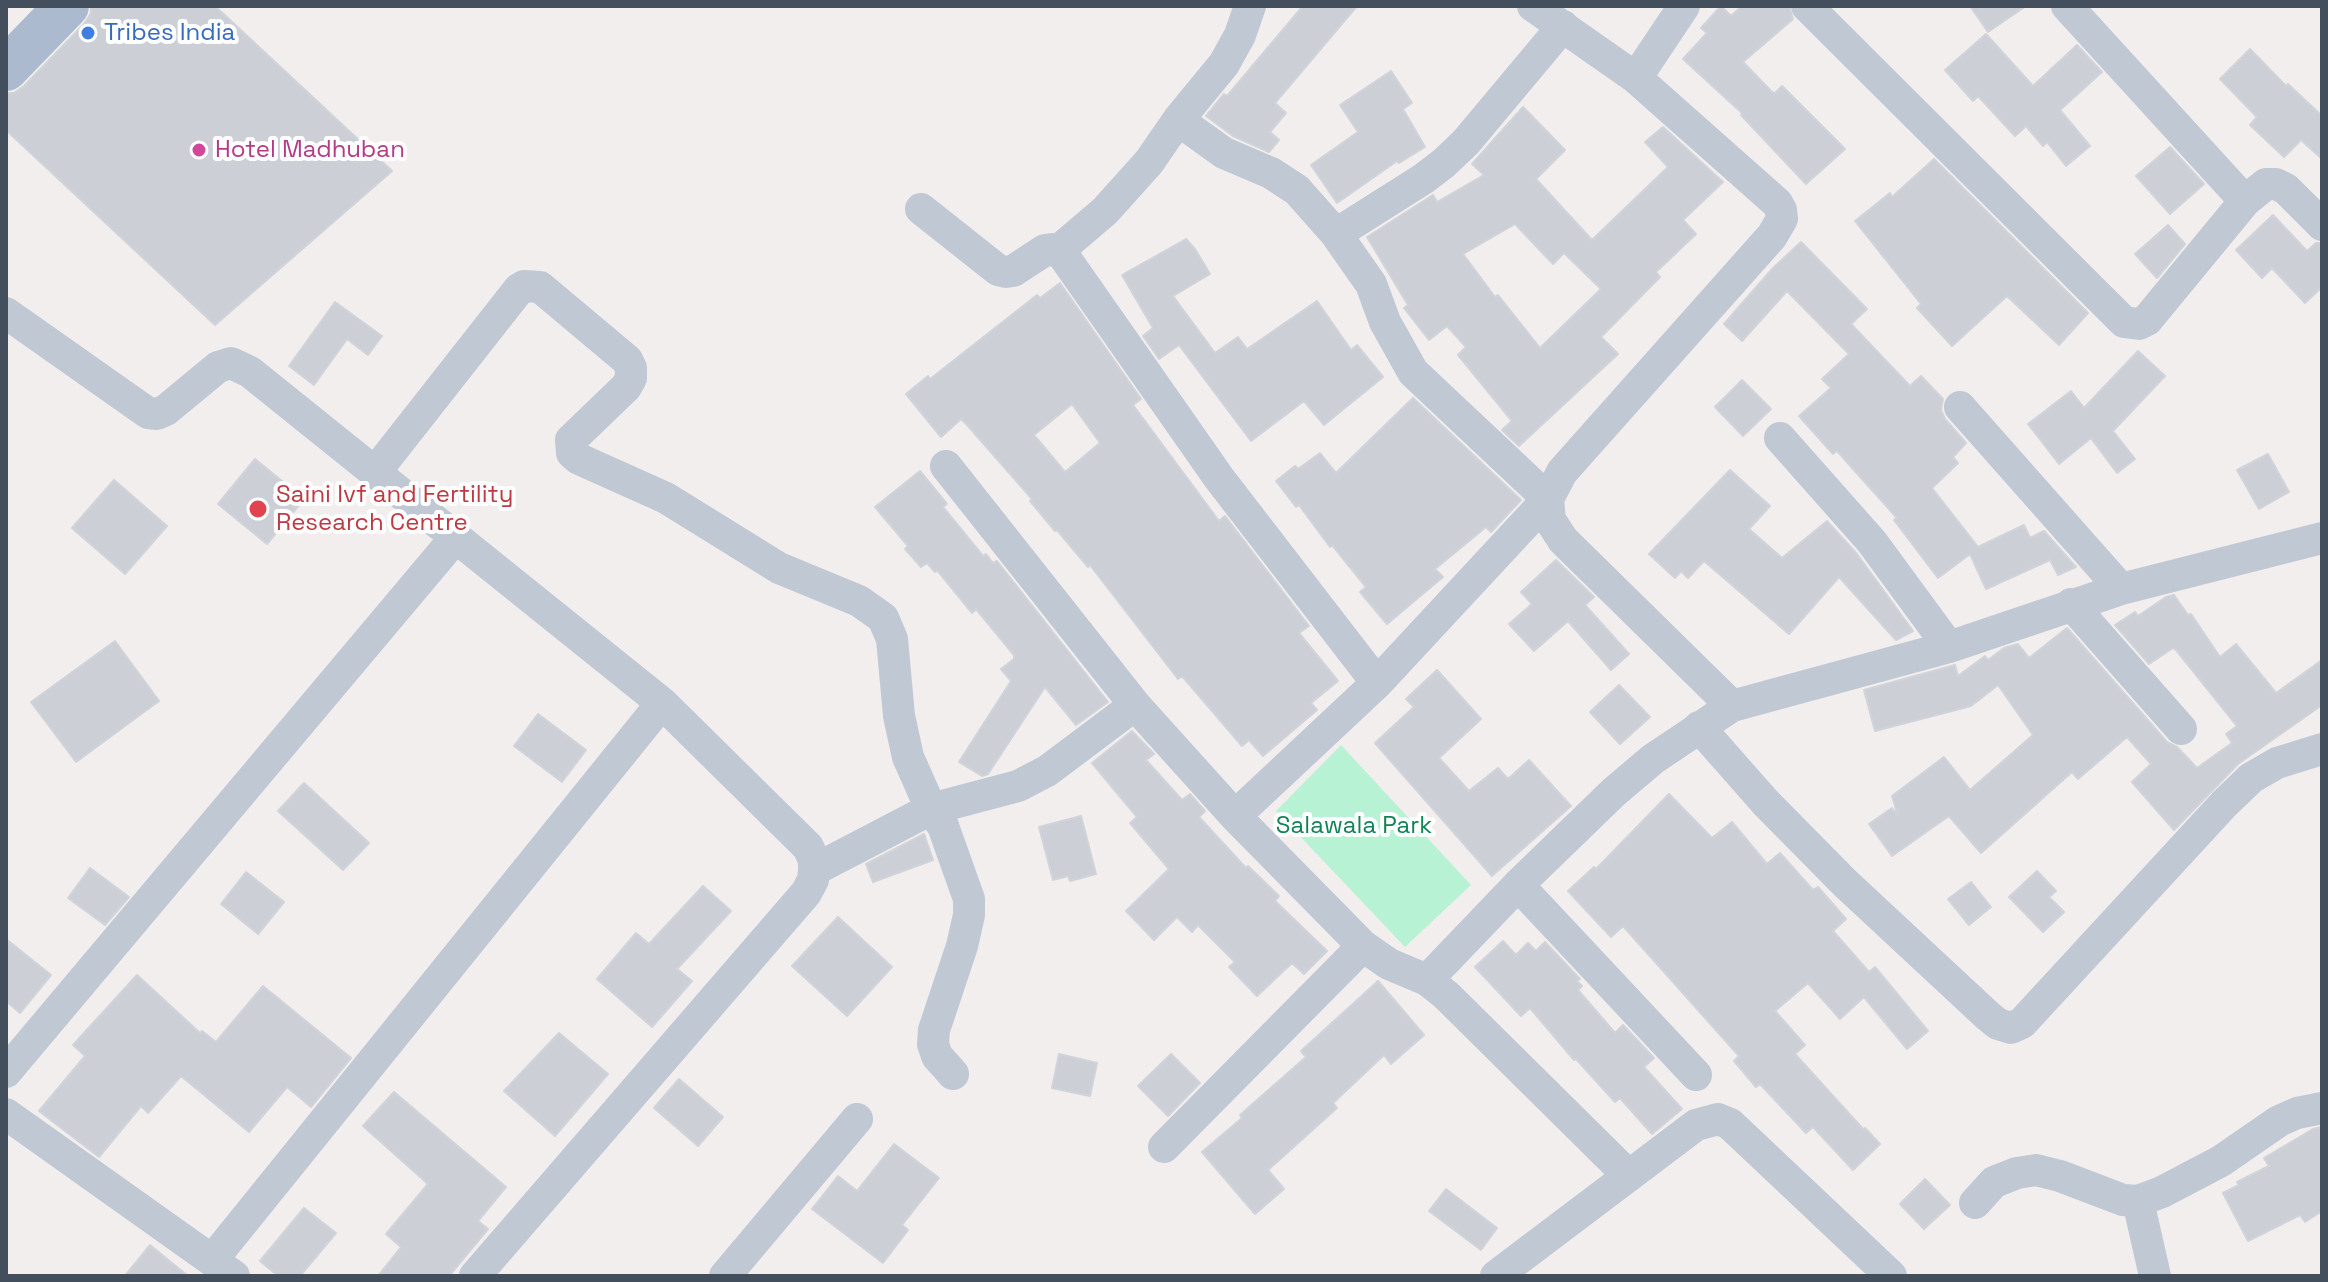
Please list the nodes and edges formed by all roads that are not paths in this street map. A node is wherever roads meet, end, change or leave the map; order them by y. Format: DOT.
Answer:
graph roads {
  1 [pos="34,6"];
  2 [pos="67,6"];
  3 [pos="1250,6"];
  4 [pos="1533,6"];
  5 [pos="1684,6"];
  6 [pos="1807,6"];
  7 [pos="2067,6"];
  8 [pos="1563,26"];
  9 [pos="6,36"];
  10 [pos="6,69"];
  11 [pos="1636,78"];
  12 [pos="1178,120"];
  13 [pos="2245,201"];
  14 [pos="921,209"];
  15 [pos="2322,225"];
  16 [pos="1336,234"];
  17 [pos="1058,251"];
  18 [pos="6,313"];
  19 [pos="1960,407"];
  20 [pos="1780,438"];
  21 [pos="946,466"];
  22 [pos="376,471"];
  23 [pos="1548,499"];
  24 [pos="456,537"];
  25 [pos="2322,538"];
  26 [pos="2121,589"];
  27 [pos="2071,604"];
  28 [pos="1949,647"];
  29 [pos="1377,683"];
  30 [pos="662,703"];
  31 [pos="1135,705"];
  32 [pos="1732,706"];
  33 [pos="1699,727"];
  34 [pos="2181,729"];
  35 [pos="2322,749"];
  36 [pos="931,809"];
  37 [pos="1235,816"];
  38 [pos="814,870"];
  39 [pos="1518,885"];
  40 [pos="1363,946"];
  41 [pos="1427,980"];
  42 [pos="6,1072"];
  43 [pos="953,1074"];
  44 [pos="1696,1075"];
  45 [pos="2322,1108"];
  46 [pos="6,1114"];
  47 [pos="857,1119"];
  48 [pos="1164,1147"];
  49 [pos="1628,1175"];
  50 [pos="2138,1201"];
  51 [pos="1975,1203"];
  52 [pos="223,1268"];
  53 [pos="475,1276"];
  54 [pos="725,1276"];
  55 [pos="1496,1276"];
  56 [pos="1891,1276"];
  57 [pos="2155,1276"];
  1 -- 9 [label="main road"];
  2 -- 10 [label="main road"];
  3 -- 12 [label="street"];
  4 -- 8 [label="street"];
  5 -- 11 [label="street"];
  6 -- 13 [label="street"];
  7 -- 13 [label="street"];
  8 -- 11 [label="street"];
  8 -- 16 [label="street"];
  11 -- 23 [label="street"];
  12 -- 16 [label="street"];
  12 -- 17 [label="street"];
  13 -- 15 [label="street"];
  14 -- 17 [label="street"];
  16 -- 23 [label="street"];
  17 -- 29 [label="street"];
  18 -- 22 [label="street"];
  19 -- 26 [label="street"];
  20 -- 28 [label="street"];
  21 -- 31 [label="street"];
  22 -- 24 [label="street"];
  22 -- 36 [label="street"];
  23 -- 29 [label="street"];
  23 -- 32 [label="street"];
  24 -- 30 [label="street"];
  24 -- 42 [label="street"];
  25 -- 26 [label="street"];
  26 -- 27 [label="street"];
  27 -- 28 [label="street"];
  27 -- 34 [label="street"];
  28 -- 32 [label="street"];
  29 -- 37 [label="street"];
  30 -- 38 [label="street"];
  30 -- 52 [label="street"];
  31 -- 36 [label="street"];
  31 -- 37 [label="street"];
  32 -- 33 [label="street"];
  33 -- 35 [label="street"];
  33 -- 39 [label="street"];
  36 -- 38 [label="street"];
  36 -- 43 [label="street"];
  37 -- 40 [label="street"];
  38 -- 53 [label="street"];
  39 -- 41 [label="street"];
  39 -- 44 [label="street"];
  40 -- 41 [label="street"];
  40 -- 48 [label="street"];
  41 -- 49 [label="street"];
  45 -- 50 [label="street"];
  46 -- 52 [label="street"];
  47 -- 54 [label="street"];
  49 -- 55 [label="street"];
  49 -- 56 [label="street"];
  50 -- 51 [label="street"];
  50 -- 57 [label="street"];
}
